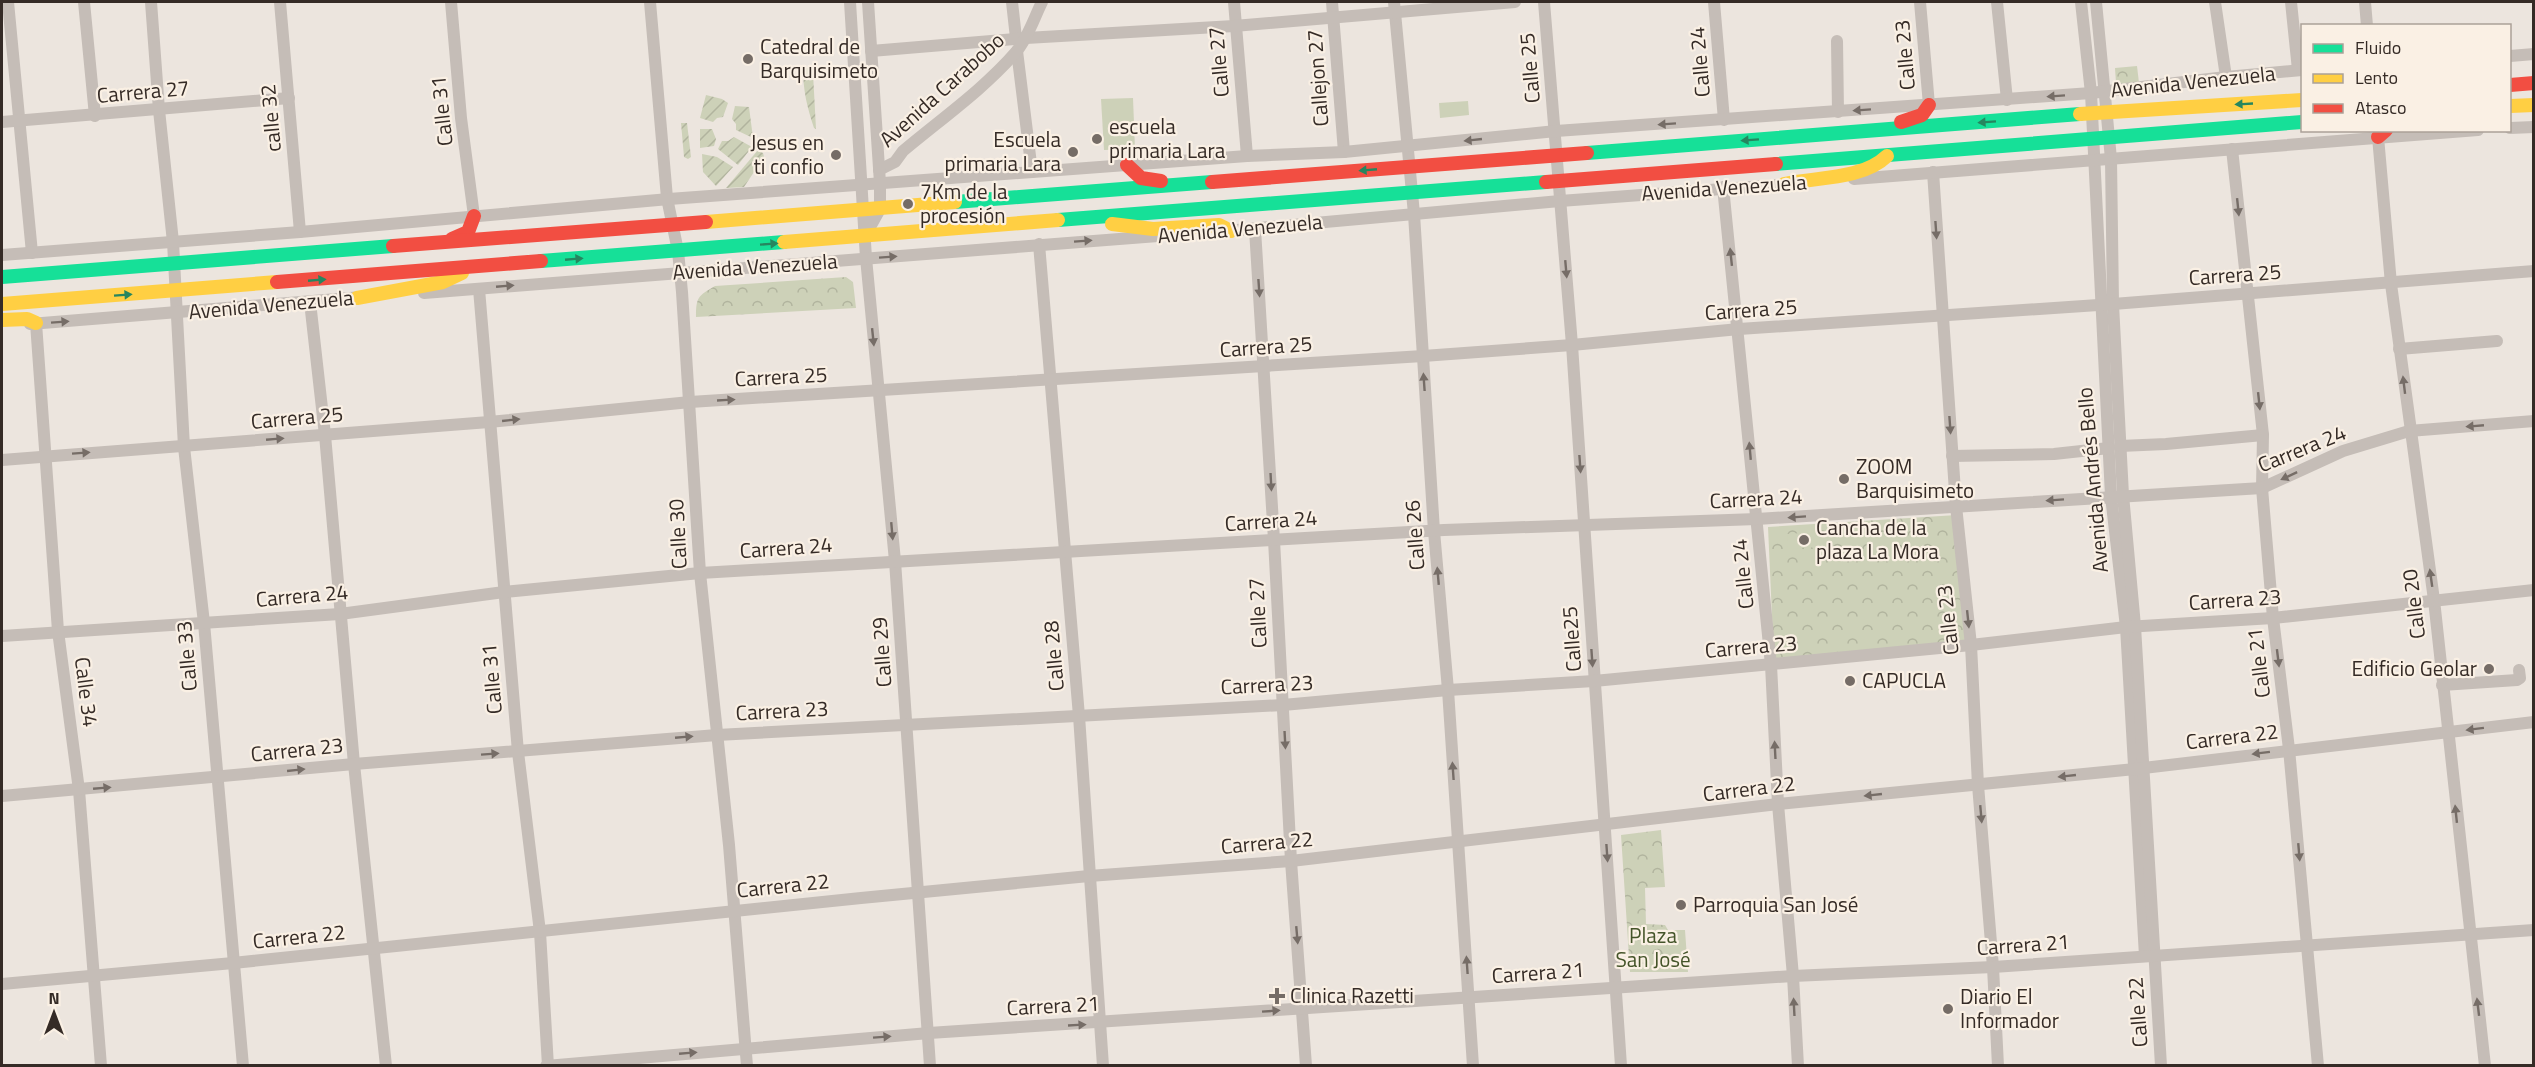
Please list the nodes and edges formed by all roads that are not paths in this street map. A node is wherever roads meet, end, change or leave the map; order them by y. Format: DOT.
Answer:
graph roads {
  1 [pos="8,2"];
  2 [pos="84,2"];
  3 [pos="151,2"];
  4 [pos="280,2"];
  5 [pos="451,2"];
  6 [pos="650,2"];
  7 [pos="850,2"];
  8 [pos="868,2"];
  9 [pos="1012,2"];
  10 [pos="1041,2"];
  11 [pos="1234,2"];
  12 [pos="1332,2"];
  13 [pos="1515,2"];
  14 [pos="1544,2"];
  15 [pos="1714,2"];
  16 [pos="1920,2"];
  17 [pos="1997,2"];
  18 [pos="2081,2"];
  19 [pos="2096,2"];
  20 [pos="2215,2"];
  21 [pos="2291,2"];
  22 [pos="2365,2"];
  23 [pos="1394,7"];
  24 [pos="1333,18"];
  25 [pos="2367,24"];
  26 [pos="1234,26"];
  27 [pos="7,28"];
  28 [pos="1837,41"];
  29 [pos="1019,42"];
  30 [pos="871,51"];
  31 [pos="2534,54"];
  32 [pos="2511,56"];
  33 [pos="2300,70"];
  34 [pos="2226,76"];
  35 [pos="2511,78"];
  36 [pos="2534,81"];
  37 [pos="2511,85"];
  38 [pos="2106,92"];
  39 [pos="2091,93"];
  40 [pos="289,98"];
  41 [pos="2007,100"];
  42 [pos="2301,100"];
  43 [pos="1929,105"];
  44 [pos="2534,105"];
  45 [pos="2511,106"];
  46 [pos="159,110"];
  47 [pos="1838,112"];
  48 [pos="2108,112"];
  49 [pos="2091,114"];
  50 [pos="95,116"];
  51 [pos="1724,120"];
  52 [pos="20,121"];
  53 [pos="2301,122"];
  54 [pos="2,123"];
  55 [pos="2534,127"];
  56 [pos="2511,128"];
  57 [pos="1556,131"];
  58 [pos="2430,132"];
  59 [pos="2382,134"];
  60 [pos="2109,136"];
  61 [pos="1791,137"];
  62 [pos="2092,137"];
  63 [pos="1408,146"];
  64 [pos="2232,149"];
  65 [pos="1344,152"];
  66 [pos="1889,154"];
  67 [pos="1247,156"];
  68 [pos="1556,156"];
  69 [pos="2111,159"];
  70 [pos="2094,160"];
  71 [pos="895,162"];
  72 [pos="1127,165"];
  73 [pos="1409,167"];
  74 [pos="879,170"];
  75 [pos="1032,172"];
  76 [pos="1932,172"];
  77 [pos="1262,179"];
  78 [pos="1558,180"];
  79 [pos="902,182"];
  80 [pos="880,183"];
  81 [pos="1784,184"];
  82 [pos="862,185"];
  83 [pos="1723,188"];
  84 [pos="1412,192"];
  85 [pos="669,199"];
  86 [pos="1561,206"];
  87 [pos="880,209"];
  88 [pos="863,210"];
  89 [pos="1414,214"];
  90 [pos="474,216"];
  91 [pos="1084,219"];
  92 [pos="672,225"];
  93 [pos="1255,230"];
  94 [pos="1231,231"];
  95 [pos="300,232"];
  96 [pos="864,237"];
  97 [pos="173,242"];
  98 [pos="1039,244"];
  99 [pos="353,251"];
  100 [pos="678,251"];
  101 [pos="32,253"];
  102 [pos="2,255"];
  103 [pos="866,258"];
  104 [pos="173,265"];
  105 [pos="466,268"];
  106 [pos="2534,271"];
  107 [pos="680,272"];
  108 [pos="2,275"];
  109 [pos="2391,284"];
  110 [pos="479,289"];
  111 [pos="176,291"];
  112 [pos="2247,294"];
  113 [pos="357,298"];
  114 [pos="310,302"];
  115 [pos="2,304"];
  116 [pos="2107,305"];
  117 [pos="176,314"];
  118 [pos="1942,316"];
  119 [pos="2,320"];
  120 [pos="36,323"];
  121 [pos="2,327"];
  122 [pos="1739,329"];
  123 [pos="2497,341"];
  124 [pos="1572,345"];
  125 [pos="2399,349"];
  126 [pos="1423,356"];
  127 [pos="1264,366"];
  128 [pos="1052,380"];
  129 [pos="879,391"];
  130 [pos="690,402"];
  131 [pos="2534,421"];
  132 [pos="489,422"];
  133 [pos="2409,431"];
  134 [pos="325,435"];
  135 [pos="2262,435"];
  136 [pos="184,447"];
  137 [pos="2114,447"];
  138 [pos="45,456"];
  139 [pos="1952,456"];
  140 [pos="2,460"];
  141 [pos="2262,488"];
  142 [pos="2117,496"];
  143 [pos="1956,506"];
  144 [pos="1757,519"];
  145 [pos="1584,524"];
  146 [pos="1434,531"];
  147 [pos="1274,540"];
  148 [pos="1065,553"];
  149 [pos="895,561"];
  150 [pos="700,573"];
  151 [pos="2534,590"];
  152 [pos="504,592"];
  153 [pos="2434,600"];
  154 [pos="340,614"];
  155 [pos="2273,618"];
  156 [pos="204,623"];
  157 [pos="2131,627"];
  158 [pos="58,631"];
  159 [pos="2,636"];
  160 [pos="1971,645"];
  161 [pos="1771,665"];
  162 [pos="2519,670"];
  163 [pos="1594,681"];
  164 [pos="2442,685"];
  165 [pos="1448,690"];
  166 [pos="1283,705"];
  167 [pos="1079,716"];
  168 [pos="2534,722"];
  169 [pos="906,724"];
  170 [pos="2448,732"];
  171 [pos="717,735"];
  172 [pos="2289,749"];
  173 [pos="518,752"];
  174 [pos="354,764"];
  175 [pos="2140,768"];
  176 [pos="218,778"];
  177 [pos="1978,784"];
  178 [pos="79,790"];
  179 [pos="2,796"];
  180 [pos="1778,804"];
  181 [pos="1605,825"];
  182 [pos="1457,843"];
  183 [pos="1291,861"];
  184 [pos="1089,876"];
  185 [pos="918,893"];
  186 [pos="734,910"];
  187 [pos="2534,930"];
  188 [pos="540,932"];
  189 [pos="2469,935"];
  190 [pos="2307,944"];
  191 [pos="374,948"];
  192 [pos="2150,956"];
  193 [pos="233,963"];
  194 [pos="1993,967"];
  195 [pos="94,975"];
  196 [pos="1793,976"];
  197 [pos="2,984"];
  198 [pos="1617,988"];
  199 [pos="1469,997"];
  200 [pos="1303,1009"];
  201 [pos="1100,1023"];
  202 [pos="929,1033"];
  203 [pos="746,1048"];
  204 [pos="101,1065"];
  205 [pos="243,1065"];
  206 [pos="386,1065"];
  207 [pos="548,1065"];
  208 [pos="747,1065"];
  209 [pos="930,1065"];
  210 [pos="1103,1065"];
  211 [pos="1306,1065"];
  212 [pos="1473,1065"];
  213 [pos="1621,1065"];
  214 [pos="1797,1065"];
  215 [pos="1998,1065"];
  216 [pos="2161,1065"];
  217 [pos="2318,1065"];
  218 [pos="2485,1065"];
  1 -- 27 [label="street"];
  2 -- 50 [label="street"];
  3 -- 46 [label="street, Calle 33"];
  4 -- 40 [label="street, calle 32"];
  5 -- 90 [label="street, Calle 31"];
  6 -- 85 [label="street, Calle 30"];
  7 -- 82 [label="street, Calle 29"];
  8 -- 30 [label="street"];
  9 -- 29 [label="street"];
  10 -- 29 [label="street, Avenida Carabobo"];
  11 -- 26 [label="street, Calle 27"];
  12 -- 24 [label="street, Callejon 27"];
  13 -- 23 [label="street"];
  14 -- 57 [label="street, Calle 25"];
  15 -- 51 [label="street, Calle 24"];
  16 -- 43 [label="street, Calle 23"];
  17 -- 41 [label="street"];
  18 -- 39 [label="street, Avenida Andrés Bello"];
  19 -- 38 [label="street, Avenida Andrés Bello"];
  20 -- 34 [label="street"];
  21 -- 33 [label="street"];
  22 -- 25 [label="street"];
  23 -- 24 [label="street"];
  23 -- 63 [label="street, Calle 26"];
  24 -- 26 [label="street"];
  24 -- 65 [label="street, Callejon 27"];
  26 -- 29 [label="street"];
  26 -- 67 [label="street, Calle 27"];
  27 -- 52 [label="street"];
  28 -- 47 [label="street"];
  29 -- 30 [label="street"];
  29 -- 71 [label="street, Avenida Carabobo"];
  29 -- 75 [label="street"];
  30 -- 74 [label="street"];
  31 -- 32 [label="street"];
  33 -- 34 [label="street, Avenida Venezuela"];
  34 -- 38 [label="street, Avenida Venezuela"];
  35 -- 36 [label="street"];
  36 -- 37 [label="street"];
  38 -- 39 [label="street, Avenida Venezuela"];
  38 -- 48 [label="street, Avenida Andrés Bello"];
  39 -- 41 [label="street, Avenida Venezuela, one-way"];
  39 -- 49 [label="street, Avenida Andrés Bello"];
  40 -- 46 [label="street, Carrera 27"];
  40 -- 95 [label="street, calle 32"];
  41 -- 43 [label="street, Avenida Venezuela"];
  42 -- 48 [label="street, Avenida Venezuela, one-way"];
  43 -- 47 [label="street, Avenida Venezuela, one-way"];
  43 -- 61 [label="street"];
  44 -- 45 [label="street"];
  46 -- 50 [label="street, Carrera 27"];
  46 -- 97 [label="street, Calle 33"];
  47 -- 51 [label="street, Avenida Venezuela"];
  48 -- 49 [label="street, Avenida Venezuela"];
  48 -- 60 [label="street, Avenida Andrés Bello"];
  49 -- 61 [label="street, Avenida Venezuela, one-way"];
  49 -- 62 [label="street, Avenida Andrés Bello"];
  50 -- 52 [label="street, Carrera 27"];
  51 -- 57 [label="street, Avenida Venezuela, one-way"];
  52 -- 54 [label="street, Carrera 27"];
  52 -- 101 [label="street"];
  53 -- 60 [label="street, Avenida Venezuela"];
  55 -- 56 [label="street"];
  57 -- 63 [label="street, Avenida Venezuela, one-way"];
  57 -- 68 [label="street, Calle 25"];
  58 -- 59 [label="street, Avenida Venezuela"];
  59 -- 64 [label="street, Avenida Venezuela"];
  59 -- 109 [label="street, Calle 20"];
  60 -- 62 [label="street, Avenida Venezuela"];
  60 -- 69 [label="street, Avenida Andrés Bello"];
  61 -- 68 [label="street, Avenida Venezuela, one-way"];
  62 -- 66 [label="street, Avenida Venezuela"];
  62 -- 70 [label="street, Avenida Andrés Bello"];
  63 -- 65 [label="street, Avenida Venezuela"];
  63 -- 73 [label="street, Calle 26"];
  64 -- 69 [label="street, Avenida Venezuela"];
  64 -- 112 [label="street, Calle 21, one-way"];
  65 -- 67 [label="street, Avenida Venezuela"];
  66 -- 78 [label="street, Avenida Venezuela"];
  66 -- 81 [label="street"];
  67 -- 72 [label="street, Avenida Venezuela"];
  68 -- 73 [label="street, Avenida Venezuela"];
  68 -- 78 [label="street, Calle 25"];
  69 -- 70 [label="street, Avenida Venezuela"];
  69 -- 116 [label="street, Avenida Andrés Bello"];
  70 -- 76 [label="street, Avenida Venezuela"];
  70 -- 116 [label="street, Avenida Andrés Bello"];
  71 -- 74 [label="street, Avenida Carabobo"];
  71 -- 79 [label="street"];
  72 -- 75 [label="street, Avenida Venezuela"];
  72 -- 77 [label="street"];
  73 -- 77 [label="street, Avenida Venezuela, one-way"];
  73 -- 84 [label="street, Calle 26"];
  74 -- 80 [label="street"];
  75 -- 79 [label="street, Avenida Venezuela"];
  76 -- 81 [label="street, Avenida Venezuela"];
  76 -- 118 [label="street, Calle 23, one-way"];
  77 -- 87 [label="street, Avenida Venezuela"];
  78 -- 84 [label="street, Avenida Venezuela"];
  78 -- 86 [label="street, Calle25"];
  79 -- 80 [label="street, Avenida Venezuela"];
  80 -- 82 [label="street, Avenida Venezuela"];
  80 -- 87 [label="street"];
  81 -- 83 [label="street, Avenida Venezuela"];
  82 -- 85 [label="street, Avenida Venezuela"];
  82 -- 88 [label="street, Calle 29"];
  83 -- 86 [label="street, Avenida Venezuela"];
  122 -- 83 [label="street, Calle 24, one-way"];
  84 -- 89 [label="street, Calle 26"];
  84 -- 91 [label="street, Avenida Venezuela"];
  85 -- 90 [label="street, Avenida Venezuela"];
  85 -- 92 [label="street, Calle 30"];
  86 -- 89 [label="street, Avenida Venezuela"];
  86 -- 124 [label="street, Calle25, one-way"];
  87 -- 88 [label="street, Avenida Venezuela"];
  87 -- 96 [label="street"];
  88 -- 92 [label="street, Avenida Venezuela"];
  88 -- 96 [label="street, Calle 29"];
  89 -- 93 [label="street, Avenida Venezuela"];
  89 -- 126 [label="street, Calle 26"];
  90 -- 95 [label="street, Avenida Venezuela"];
  90 -- 99 [label="street"];
  91 -- 94 [label="street"];
  91 -- 96 [label="street, Avenida Venezuela"];
  92 -- 99 [label="street, Avenida Venezuela"];
  92 -- 100 [label="street, Calle 30"];
  93 -- 94 [label="street, Avenida Venezuela"];
  93 -- 127 [label="street, Calle 27, one-way"];
  98 -- 94 [label="street, Avenida Venezuela, one-way"];
  95 -- 97 [label="street, Avenida Venezuela"];
  100 -- 96 [label="street, Avenida Venezuela, one-way"];
  96 -- 103 [label="street, Calle 29"];
  97 -- 101 [label="street, Avenida Venezuela"];
  97 -- 104 [label="street, Calle 33"];
  103 -- 98 [label="street, Avenida Venezuela, one-way"];
  98 -- 128 [label="street, Calle 28"];
  99 -- 104 [label="street, Avenida Venezuela"];
  105 -- 100 [label="street, Avenida Venezuela, one-way"];
  100 -- 107 [label="street, Calle 30"];
  101 -- 102 [label="street, Avenida Venezuela"];
  103 -- 107 [label="street, Avenida Venezuela"];
  103 -- 129 [label="street, Calle 29, one-way"];
  104 -- 108 [label="street, Avenida Venezuela"];
  104 -- 111 [label="street, Calle 33"];
  111 -- 105 [label="street, Avenida Venezuela, one-way"];
  105 -- 113 [label="street"];
  106 -- 109 [label="street, Carrera 25"];
  110 -- 107 [label="street, Avenida Venezuela, one-way"];
  107 -- 130 [label="street, Calle 30"];
  109 -- 112 [label="street, Carrera 25"];
  109 -- 125 [label="street, Calle 20"];
  110 -- 113 [label="street, Avenida Venezuela"];
  110 -- 132 [label="street, Calle 31"];
  115 -- 111 [label="street, Avenida Venezuela, one-way"];
  111 -- 117 [label="street, Calle 33"];
  112 -- 116 [label="street, Carrera 25"];
  112 -- 135 [label="street, Calle 21, one-way"];
  113 -- 114 [label="street, Avenida Venezuela"];
  114 -- 117 [label="street, Avenida Venezuela"];
  114 -- 134 [label="street"];
  116 -- 118 [label="street, Carrera 25"];
  116 -- 137 [label="street, Avenida Andrés Bello"];
  120 -- 117 [label="street, Avenida Venezuela, one-way"];
  117 -- 136 [label="street, Calle 33"];
  118 -- 122 [label="street, Carrera 25"];
  118 -- 139 [label="street, Calle 23, one-way"];
  119 -- 120 [label="street"];
  120 -- 121 [label="street, Avenida Venezuela"];
  120 -- 138 [label="street, Calle 34"];
  122 -- 124 [label="street, Carrera 25"];
  144 -- 122 [label="street, Calle 24, one-way"];
  123 -- 125 [label="street"];
  124 -- 126 [label="street, Carrera 25"];
  124 -- 145 [label="street, Calle25, one-way"];
  133 -- 125 [label="street, Calle 20, one-way"];
  126 -- 127 [label="street, Carrera 25"];
  146 -- 126 [label="street, Calle 26, one-way"];
  127 -- 128 [label="street, Carrera 25"];
  127 -- 147 [label="street, Calle 27, one-way"];
  128 -- 129 [label="street, Carrera 25"];
  128 -- 148 [label="street, Calle 28"];
  130 -- 129 [label="street, Carrera 25, one-way"];
  129 -- 149 [label="street, Calle 29, one-way"];
  132 -- 130 [label="street, Carrera 25, one-way"];
  130 -- 150 [label="street, Calle 30"];
  131 -- 133 [label="street, Carrera 24, one-way"];
  132 -- 134 [label="street, Carrera 25"];
  132 -- 152 [label="street, Calle 31"];
  133 -- 141 [label="street, Carrera 24, one-way"];
  153 -- 133 [label="street, Calle 20, one-way"];
  136 -- 134 [label="street, Carrera 25, one-way"];
  134 -- 154 [label="street"];
  135 -- 137 [label="street"];
  135 -- 141 [label="street, Calle 21"];
  138 -- 136 [label="street, Carrera 25, one-way"];
  136 -- 156 [label="street, Calle 33"];
  137 -- 139 [label="street"];
  137 -- 142 [label="street, Avenida Andrés Bello"];
  138 -- 140 [label="street, Carrera 25"];
  138 -- 158 [label="street, Calle 34"];
  139 -- 143 [label="street, Calle 23"];
  141 -- 142 [label="street, Carrera 24"];
  141 -- 155 [label="street, Calle 21"];
  142 -- 143 [label="street, Carrera 24, one-way"];
  142 -- 157 [label="street, Avenida Andrés Bello"];
  143 -- 144 [label="street, Carrera 24, one-way"];
  143 -- 160 [label="street, Calle 23, one-way"];
  144 -- 145 [label="street, Carrera 24"];
  144 -- 161 [label="street, Calle 24"];
  145 -- 146 [label="street, Carrera 24"];
  145 -- 163 [label="street, Calle25, one-way"];
  146 -- 147 [label="street, Carrera 24"];
  165 -- 146 [label="street, Calle 26, one-way"];
  147 -- 148 [label="street, Carrera 24"];
  147 -- 166 [label="street, Calle 27"];
  148 -- 149 [label="street, Carrera 24"];
  148 -- 167 [label="street, Calle 28"];
  149 -- 150 [label="street, Carrera 24"];
  149 -- 169 [label="street, Calle 29"];
  150 -- 152 [label="street, Carrera 24"];
  150 -- 171 [label="street, Calle 30"];
  151 -- 153 [label="street, Carrera 23"];
  152 -- 154 [label="street, Carrera 24"];
  152 -- 173 [label="street, Calle 31"];
  153 -- 155 [label="street, Carrera 23"];
  153 -- 164 [label="street, Calle 20"];
  154 -- 156 [label="street, Carrera 24"];
  154 -- 174 [label="street"];
  155 -- 157 [label="street, Carrera 23"];
  155 -- 172 [label="street, Calle 21, one-way"];
  156 -- 158 [label="street, Carrera 24"];
  156 -- 176 [label="street, Calle 33"];
  157 -- 160 [label="street, Carrera 23"];
  157 -- 175 [label="street, Avenida Andrés Bello"];
  158 -- 159 [label="street, Carrera 24"];
  158 -- 178 [label="street, Calle 34"];
  160 -- 161 [label="street, Carrera 23"];
  160 -- 177 [label="street, Calle 23"];
  161 -- 163 [label="street, Carrera 23"];
  180 -- 161 [label="street, Calle 24, one-way"];
  162 -- 164 [label="street"];
  163 -- 165 [label="street, Carrera 23"];
  163 -- 181 [label="street, Calle25"];
  164 -- 170 [label="street, Calle 20"];
  165 -- 166 [label="street, Carrera 23"];
  182 -- 165 [label="street, Calle 26, one-way"];
  166 -- 167 [label="street, Carrera 23"];
  166 -- 183 [label="street, Calle 27, one-way"];
  167 -- 169 [label="street, Carrera 23"];
  167 -- 184 [label="street, Calle 28"];
  168 -- 170 [label="street, Carrera 22, one-way"];
  169 -- 171 [label="street, Carrera 23"];
  169 -- 185 [label="street, Calle 29"];
  170 -- 172 [label="street, Carrera 22"];
  189 -- 170 [label="street, Calle 20, one-way"];
  173 -- 171 [label="street, Carrera 23, one-way"];
  171 -- 186 [label="street, Calle 30"];
  172 -- 175 [label="street, Carrera 22, one-way"];
  172 -- 190 [label="street, Calle 21, one-way"];
  174 -- 173 [label="street, Carrera 23, one-way"];
  173 -- 188 [label="street, Calle 31"];
  176 -- 174 [label="street, Carrera 23, one-way"];
  174 -- 191 [label="street"];
  175 -- 177 [label="street, Carrera 22, one-way"];
  175 -- 192 [label="street, Avenida Andrés Bello"];
  178 -- 176 [label="street, Carrera 23, one-way"];
  176 -- 193 [label="street, Calle 33"];
  177 -- 180 [label="street, Carrera 22, one-way"];
  177 -- 194 [label="street, Calle 23, one-way"];
  178 -- 179 [label="street, Carrera 23"];
  178 -- 195 [label="street, Calle 34"];
  180 -- 181 [label="street, Carrera 22"];
  180 -- 196 [label="street, Calle 24"];
  181 -- 182 [label="street, Carrera 22"];
  181 -- 198 [label="street, Calle25, one-way"];
  182 -- 183 [label="street, Carrera 22"];
  199 -- 182 [label="street, Calle 26, one-way"];
  183 -- 184 [label="street, Carrera 22"];
  183 -- 200 [label="street, Calle 27, one-way"];
  184 -- 185 [label="street, Carrera 22"];
  184 -- 201 [label="street, Calle 28"];
  185 -- 186 [label="street, Carrera 22"];
  185 -- 202 [label="street, Calle 29"];
  186 -- 188 [label="street, Carrera 22"];
  186 -- 203 [label="street, Calle 30"];
  187 -- 189 [label="street, Carrera 21"];
  188 -- 191 [label="street, Carrera 22"];
  188 -- 207 [label="street, Calle 31"];
  189 -- 190 [label="street, Carrera 21"];
  218 -- 189 [label="street, Calle 20, one-way"];
  190 -- 192 [label="street, Carrera 21"];
  190 -- 217 [label="street, Calle 21"];
  191 -- 193 [label="street, Carrera 22"];
  191 -- 206 [label="street"];
  192 -- 194 [label="street, Carrera 21"];
  192 -- 216 [label="street, Calle 22"];
  193 -- 195 [label="street, Carrera 22"];
  193 -- 205 [label="street, Calle 33"];
  194 -- 196 [label="street, Carrera 21"];
  194 -- 215 [label="street, Calle 23"];
  195 -- 197 [label="street, Carrera 22"];
  195 -- 204 [label="street, Calle 34"];
  196 -- 198 [label="street, Carrera 21"];
  214 -- 196 [label="street, Calle 24, one-way"];
  198 -- 199 [label="street, Carrera 21"];
  198 -- 213 [label="street, Calle25"];
  199 -- 200 [label="street, Carrera 21"];
  199 -- 212 [label="street, Calle 26"];
  201 -- 200 [label="street, Carrera 21, one-way"];
  200 -- 211 [label="street, Calle 27"];
  202 -- 201 [label="street, Carrera 21, one-way"];
  201 -- 210 [label="street, Calle 28"];
  203 -- 202 [label="street, Carrera 21, one-way"];
  202 -- 209 [label="street, Calle 29"];
  207 -- 203 [label="street, Carrera 21, one-way"];
  203 -- 208 [label="street, Calle 30"];
}
